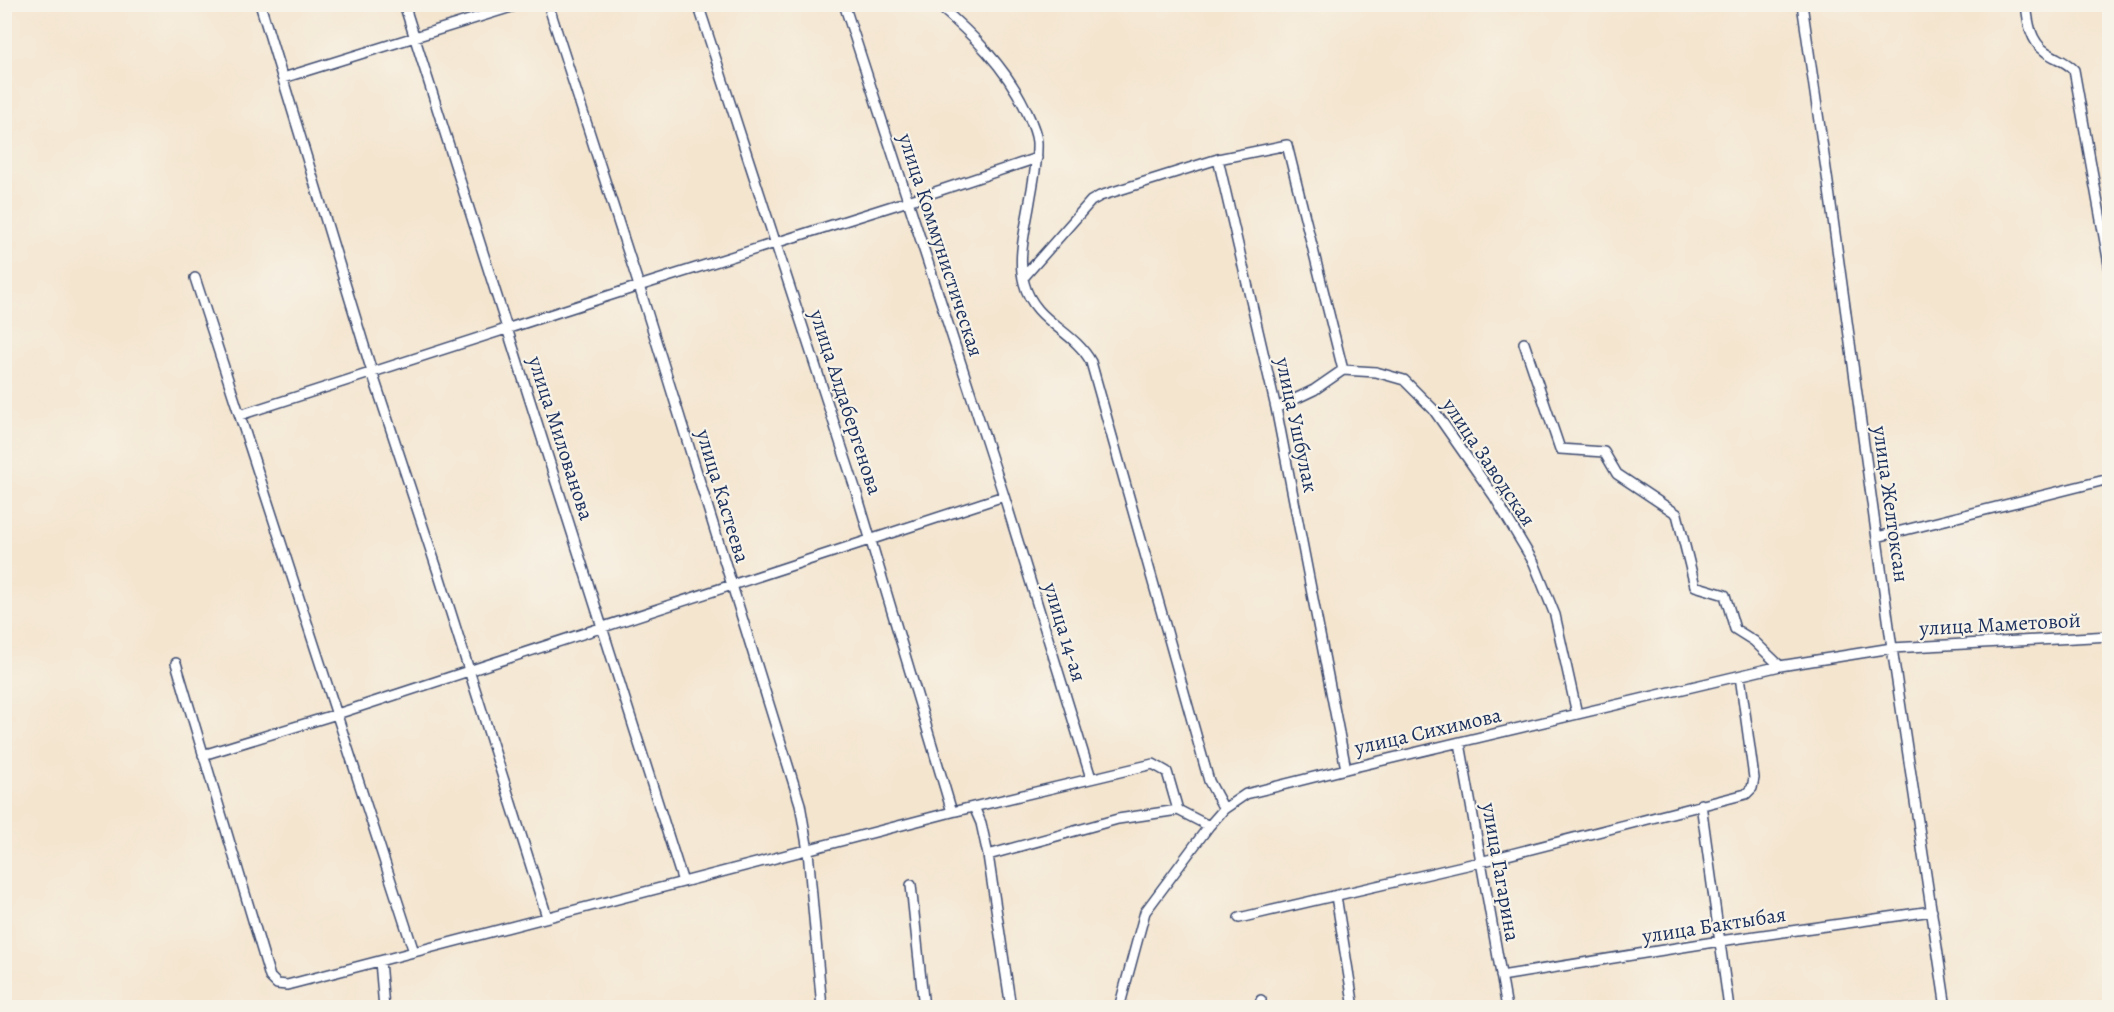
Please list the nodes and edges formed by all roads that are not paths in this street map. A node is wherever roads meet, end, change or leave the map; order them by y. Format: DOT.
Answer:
graph roads {
  1 [pos="260,4"];
  2 [pos="404,4"];
  3 [pos="521,4"];
  4 [pos="548,4"];
  5 [pos="698,4"];
  6 [pos="844,4"];
  7 [pos="937,4"];
  8 [pos="1802,4"];
  9 [pos="2026,4"];
  10 [pos="415,37"];
  11 [pos="283,78"];
  12 [pos="1037,158"];
  13 [pos="1218,159"];
  14 [pos="908,201"];
  15 [pos="775,243"];
  16 [pos="2109,270"];
  17 [pos="195,278"];
  18 [pos="1023,278"];
  19 [pos="639,286"];
  20 [pos="507,328"];
  21 [pos="1524,343"];
  22 [pos="1343,370"];
  23 [pos="372,372"];
  24 [pos="1276,408"];
  25 [pos="240,415"];
  26 [pos="2109,477"];
  27 [pos="1004,496"];
  28 [pos="2109,504"];
  29 [pos="1877,537"];
  30 [pos="870,539"];
  31 [pos="731,585"];
  32 [pos="602,627"];
  33 [pos="2109,636"];
  34 [pos="1892,648"];
  35 [pos="176,663"];
  36 [pos="1780,666"];
  37 [pos="469,671"];
  38 [pos="1740,676"];
  39 [pos="337,714"];
  40 [pos="1577,714"];
  41 [pos="1460,743"];
  42 [pos="203,755"];
  43 [pos="1346,769"];
  44 [pos="1091,778"];
  45 [pos="1701,804"];
  46 [pos="974,807"];
  47 [pos="1224,809"];
  48 [pos="1178,810"];
  49 [pos="952,812"];
  50 [pos="1209,826"];
  51 [pos="808,851"];
  52 [pos="988,855"];
  53 [pos="1480,862"];
  54 [pos="683,882"];
  55 [pos="911,885"];
  56 [pos="1336,896"];
  57 [pos="1932,911"];
  58 [pos="547,917"];
  59 [pos="1239,918"];
  60 [pos="1720,941"];
  61 [pos="414,952"];
  62 [pos="380,961"];
  63 [pos="1501,976"];
  64 [pos="384,1008"];
  65 [pos="822,1008"];
  66 [pos="924,1008"];
  67 [pos="1011,1008"];
  68 [pos="1119,1008"];
  69 [pos="1354,1008"];
  70 [pos="1507,1008"];
  71 [pos="1730,1008"];
  72 [pos="1946,1008"];
  1 -- 11 [label="street"];
  2 -- 10 [label="street, улица Милованова"];
  3 -- 10 [label="street"];
  4 -- 19 [label="street, улица Кастеева"];
  5 -- 15 [label="street, улица Алдабергенова"];
  6 -- 14 [label="street, улица Коммунистическая"];
  7 -- 12 [label="street"];
  8 -- 29 [label="street, улица Желтоксан"];
  9 -- 16 [label="street"];
  10 -- 11 [label="street"];
  10 -- 20 [label="street, улица Милованова"];
  11 -- 23 [label="street"];
  12 -- 14 [label="street"];
  12 -- 18 [label="street"];
  13 -- 18 [label="street"];
  13 -- 22 [label="street"];
  13 -- 24 [label="street, улица Ушбулак"];
  14 -- 15 [label="street"];
  14 -- 27 [label="street, улица Коммунистическая"];
  15 -- 19 [label="street"];
  15 -- 30 [label="street, улица Алдабергенова"];
  17 -- 25 [label="street"];
  18 -- 47 [label="street"];
  19 -- 20 [label="street"];
  19 -- 31 [label="street, улица Кастеева"];
  20 -- 23 [label="street"];
  20 -- 32 [label="street, улица Милованова"];
  21 -- 36 [label="street"];
  22 -- 24 [label="street"];
  22 -- 40 [label="street, улица Заводская"];
  23 -- 25 [label="street"];
  23 -- 37 [label="street"];
  24 -- 43 [label="street, улица Ушбулак"];
  25 -- 39 [label="street"];
  26 -- 28 [label="street"];
  26 -- 29 [label="street"];
  27 -- 30 [label="street"];
  27 -- 44 [label="street, улица 14-ая"];
  29 -- 34 [label="street, улица Желтоксан"];
  30 -- 31 [label="street"];
  30 -- 49 [label="street, улица Алдабергенова"];
  31 -- 32 [label="street"];
  31 -- 51 [label="street, улица Кастеева"];
  32 -- 37 [label="street"];
  32 -- 54 [label="street, улица Милованова"];
  33 -- 34 [label="street, улица Маметовой"];
  34 -- 36 [label="street, улица Сихимова"];
  34 -- 57 [label="street, улица Желтоксан"];
  35 -- 42 [label="street"];
  36 -- 38 [label="street, улица Сихимова"];
  37 -- 39 [label="street"];
  37 -- 58 [label="street"];
  38 -- 40 [label="street, улица Сихимова"];
  38 -- 45 [label="street"];
  39 -- 42 [label="street"];
  39 -- 61 [label="street"];
  40 -- 41 [label="street, улица Сихимова"];
  41 -- 43 [label="street, улица Сихимова"];
  41 -- 53 [label="street, улица Гагарина"];
  42 -- 62 [label="street"];
  43 -- 47 [label="street, улица Сихимова"];
  44 -- 46 [label="street"];
  44 -- 48 [label="street"];
  45 -- 53 [label="street"];
  45 -- 60 [label="street"];
  46 -- 49 [label="street"];
  46 -- 52 [label="street"];
  47 -- 50 [label="street, улица Сихимова"];
  48 -- 50 [label="street"];
  48 -- 52 [label="street"];
  49 -- 51 [label="street"];
  50 -- 68 [label="street, улица Сихимова"];
  51 -- 54 [label="street"];
  51 -- 65 [label="street, улица Кастеева"];
  52 -- 67 [label="street"];
  53 -- 56 [label="street"];
  53 -- 63 [label="street, улица Гагарина"];
  54 -- 58 [label="street"];
  55 -- 66 [label="street"];
  56 -- 59 [label="street"];
  56 -- 69 [label="street"];
  57 -- 60 [label="street, улица Бактыбая"];
  57 -- 72 [label="street, улица Желтоксан"];
  58 -- 61 [label="street"];
  60 -- 63 [label="street, улица Бактыбая"];
  60 -- 71 [label="street"];
  61 -- 62 [label="street"];
  62 -- 64 [label="street"];
  63 -- 70 [label="street, улица Гагарина"];
}
